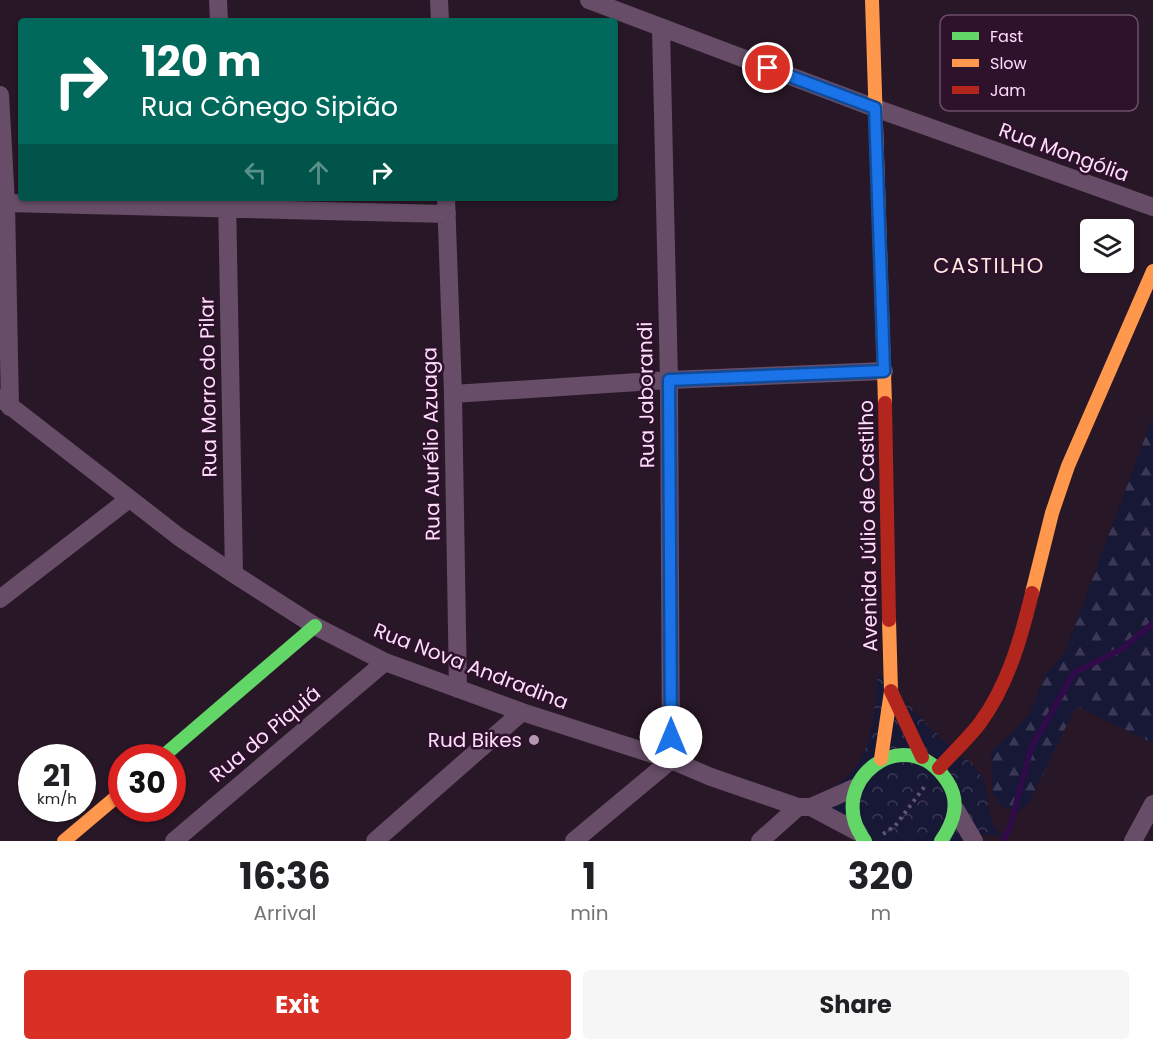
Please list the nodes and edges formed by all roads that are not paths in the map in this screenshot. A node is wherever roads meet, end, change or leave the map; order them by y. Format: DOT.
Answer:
graph roads {
  1 [pos="218,0"];
  2 [pos="439,0"];
  3 [pos="590,0"];
  4 [pos="872,0"];
  5 [pos="219,18"];
  6 [pos="440,18"];
  7 [pos="661,28"];
  8 [pos="0,95"];
  9 [pos="875,108"];
  10 [pos="6,203"];
  11 [pos="227,203"];
  12 [pos="446,206"];
  13 [pos="1153,207"];
  14 [pos="1153,271"];
  15 [pos="884,371"];
  16 [pos="669,380"];
  17 [pos="453,394"];
  18 [pos="5,402"];
  19 [pos="129,499"];
  20 [pos="234,574"];
  21 [pos="0,599"];
  22 [pos="315,626"];
  23 [pos="385,662"];
  24 [pos="458,689"];
  25 [pos="891,691"];
  26 [pos="522,712"];
  27 [pos="177,744"];
  28 [pos="922,758"];
  29 [pos="882,759"];
  30 [pos="671,760"];
  31 [pos="939,768"];
  32 [pos="854,788"];
  33 [pos="108,804"];
  34 [pos="1153,804"];
  35 [pos="805,807"];
  36 [pos="956,810"];
  37 [pos="861,837"];
  38 [pos="64,841"];
  39 [pos="174,841"];
  40 [pos="375,841"];
  41 [pos="574,841"];
  42 [pos="759,841"];
  43 [pos="941,841"];
  44 [pos="974,841"];
  45 [pos="1133,841"];
  1 -- 5 [label="street"];
  2 -- 6 [label="street"];
  3 -- 7 [label="street, Rua Mongólia"];
  4 -- 9 [label="main road, Avenida Júlio de Castilho"];
  7 -- 9 [label="street, Rua Mongólia"];
  7 -- 16 [label="street, Rua Jaborandi"];
  8 -- 10 [label="street"];
  9 -- 13 [label="street, Rua Mongólia"];
  9 -- 15 [label="main road, Avenida Júlio de Castilho"];
  10 -- 11 [label="street"];
  10 -- 18 [label="street"];
  11 -- 12 [label="street"];
  11 -- 20 [label="street, Rua Morro do Pilar"];
  12 -- 17 [label="street, Rua Aurélio Azuaga"];
  14 -- 31 [label="main road"];
  15 -- 16 [label="street"];
  15 -- 25 [label="main road, Avenida Júlio de Castilho"];
  16 -- 17 [label="street"];
  16 -- 30 [label="street, Rua Jaborandi"];
  17 -- 24 [label="street, Rua Aurélio Azuaga"];
  18 -- 19 [label="street, Rua Nova Andradina"];
  19 -- 20 [label="street, Rua Nova Andradina"];
  19 -- 21 [label="street"];
  20 -- 22 [label="street, Rua Nova Andradina"];
  22 -- 23 [label="street, Rua Nova Andradina"];
  22 -- 27 [label="main road"];
  23 -- 24 [label="street, Rua Nova Andradina"];
  23 -- 39 [label="street, Rua do Piquiá"];
  24 -- 26 [label="street, Rua Nova Andradina"];
  25 -- 28 [label="main road"];
  25 -- 29 [label="main road"];
  26 -- 30 [label="street, Rua Nova Andradina"];
  26 -- 40 [label="street"];
  28 -- 29 [label="main road"];
  28 -- 31 [label="main road"];
  29 -- 32 [label="main road"];
  30 -- 35 [label="street, Rua Nova Andradina"];
  30 -- 41 [label="street"];
  31 -- 36 [label="main road"];
  32 -- 35 [label="street"];
  32 -- 37 [label="main road"];
  33 -- 38 [label="main road"];
  34 -- 45 [label="street"];
  35 -- 37 [label="street, Rua Nova Andradina"];
  35 -- 42 [label="street"];
  36 -- 43 [label="main road"];
  36 -- 44 [label="street"];
}
